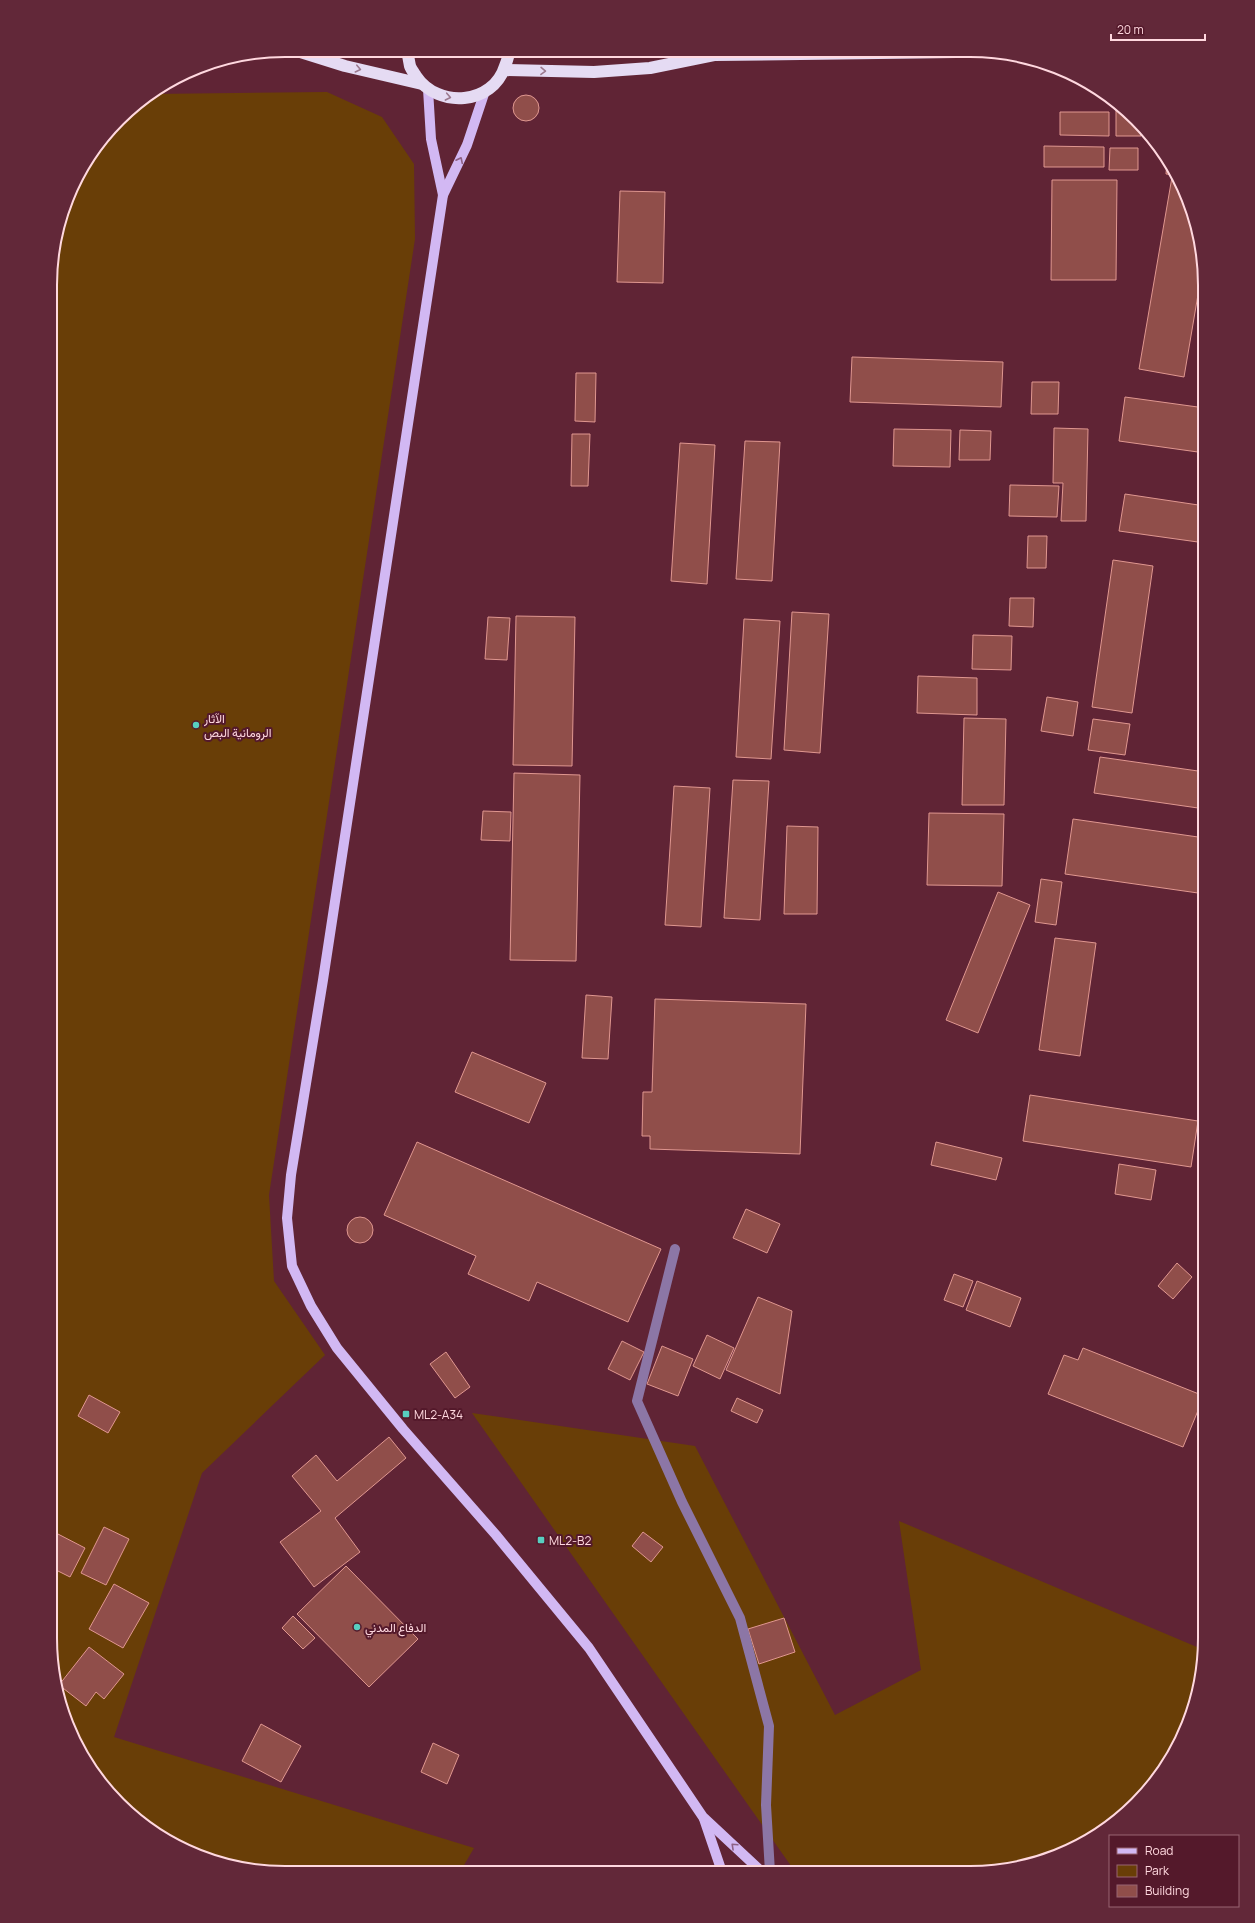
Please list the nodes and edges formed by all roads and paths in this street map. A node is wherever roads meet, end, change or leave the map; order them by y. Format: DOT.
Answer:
graph roads {
  1 [pos="316,57"];
  2 [pos="408,57"];
  3 [pos="507,57"];
  4 [pos="704,57"];
  5 [pos="504,70"];
  6 [pos="425,86"];
  7 [pos="485,91"];
  8 [pos="443,195"];
  9 [pos="674,1249"];
  10 [pos="703,1817"];
  11 [pos="720,1866"];
  12 [pos="756,1866"];
  13 [pos="770,1866"];
  1 -- 6 [label="highway, one-way"];
  2 -- 6 [label="highway"];
  3 -- 5 [label="highway"];
  5 -- 4 [label="highway, one-way"];
  5 -- 7 [label="highway"];
  6 -- 7 [label="highway, one-way"];
  6 -- 8 [label="main road"];
  8 -- 7 [label="main road, one-way"];
  8 -- 10 [label="main road"];
  9 -- 13 [label="lane"];
  10 -- 11 [label="main road"];
  12 -- 10 [label="main road, one-way"];
}
